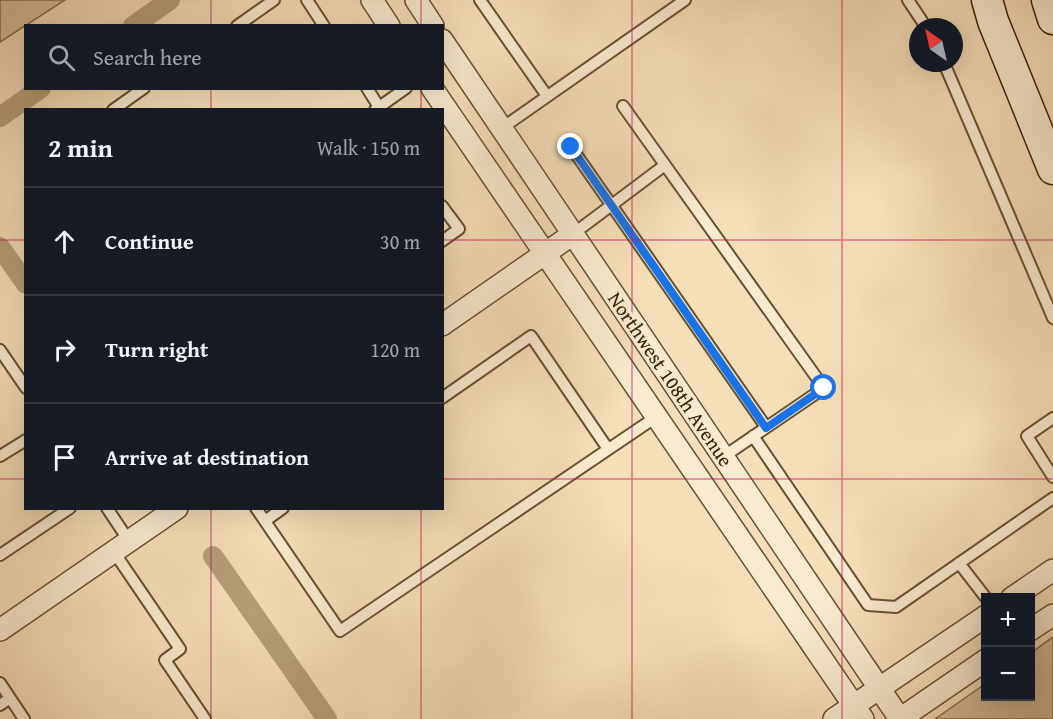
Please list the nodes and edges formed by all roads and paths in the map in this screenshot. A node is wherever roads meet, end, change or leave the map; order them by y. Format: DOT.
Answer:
graph roads {
  1 [pos="274,0"];
  2 [pos="307,0"];
  3 [pos="372,0"];
  4 [pos="416,0"];
  5 [pos="480,0"];
  6 [pos="685,0"];
  7 [pos="908,0"];
  8 [pos="987,0"];
  9 [pos="1047,0"];
  10 [pos="920,18"];
  11 [pos="1053,19"];
  12 [pos="240,24"];
  13 [pos="323,24"];
  14 [pos="388,24"];
  15 [pos="432,24"];
  16 [pos="444,43"];
  17 [pos="948,72"];
  18 [pos="141,90"];
  19 [pos="368,90"];
  20 [pos="403,90"];
  21 [pos="433,90"];
  22 [pos="547,96"];
  23 [pos="623,106"];
  24 [pos="116,108"];
  25 [pos="377,108"];
  26 [pos="502,128"];
  27 [pos="571,147"];
  28 [pos="665,165"];
  29 [pos="1053,169"];
  30 [pos="612,205"];
  31 [pos="444,209"];
  32 [pos="573,234"];
  33 [pos="444,240"];
  34 [pos="545,255"];
  35 [pos="1053,318"];
  36 [pos="444,324"];
  37 [pos="0,350"];
  38 [pos="24,385"];
  39 [pos="444,397"];
  40 [pos="656,417"];
  41 [pos="1053,418"];
  42 [pos="766,428"];
  43 [pos="753,436"];
  44 [pos="24,441"];
  45 [pos="608,449"];
  46 [pos="0,456"];
  47 [pos="723,457"];
  48 [pos="1053,477"];
  49 [pos="1053,498"];
  50 [pos="67,510"];
  51 [pos="108,510"];
  52 [pos="174,510"];
  53 [pos="257,510"];
  54 [pos="280,510"];
  55 [pos="265,521"];
  56 [pos="121,547"];
  57 [pos="0,555"];
  58 [pos="959,562"];
  59 [pos="1053,570"];
  60 [pos="982,593"];
  61 [pos="1018,593"];
  62 [pos="1053,615"];
  63 [pos="981,619"];
  64 [pos="1035,627"];
  65 [pos="0,630"];
  66 [pos="981,663"];
  67 [pos="0,683"];
  68 [pos="879,688"];
  69 [pos="10,698"];
  70 [pos="0,705"];
  71 [pos="858,712"];
  72 [pos="24,719"];
  73 [pos="205,719"];
  74 [pos="834,719"];
  75 [pos="900,719"];
  1 -- 12 [label="lane"];
  2 -- 13 [label="lane"];
  3 -- 14 [label="street"];
  4 -- 15 [label="street"];
  5 -- 22 [label="lane"];
  6 -- 22 [label="lane"];
  7 -- 10 [label="lane"];
  8 -- 29 [label="main road"];
  9 -- 11 [label="main road"];
  16 -- 26 [label="street, Northwest 108th Avenue"];
  17 -- 35 [label="lane"];
  18 -- 24 [label="lane"];
  19 -- 25 [label="lane"];
  20 -- 25 [label="lane"];
  21 -- 34 [label="street, Northwest 108th Avenue"];
  22 -- 26 [label="lane"];
  23 -- 28 [label="lane"];
  26 -- 32 [label="street, Northwest 108th Avenue"];
  27 -- 30 [label="lane"];
  28 -- 30 [label="lane"];
  28 -- 42 [label="lane"];
  30 -- 32 [label="lane"];
  30 -- 42 [label="lane"];
  31 -- 33 [label="lane"];
  32 -- 34 [label="street"];
  32 -- 47 [label="street, Northwest 108th Avenue"];
  34 -- 36 [label="street"];
  34 -- 40 [label="street, Northwest 108th Avenue"];
  37 -- 38 [label="lane"];
  39 -- 45 [label="lane"];
  40 -- 45 [label="lane"];
  40 -- 71 [label="street, Northwest 108th Avenue"];
  41 -- 48 [label="lane"];
  42 -- 43 [label="lane"];
  43 -- 47 [label="lane"];
  43 -- 58 [label="lane"];
  44 -- 46 [label="lane"];
  45 -- 55 [label="lane"];
  47 -- 68 [label="street, Northwest 108th Avenue"];
  49 -- 58 [label="lane"];
  50 -- 57 [label="lane"];
  51 -- 56 [label="lane"];
  52 -- 56 [label="street"];
  53 -- 55 [label="lane"];
  54 -- 55 [label="lane"];
  56 -- 65 [label="street"];
  56 -- 73 [label="lane"];
  58 -- 60 [label="lane"];
  59 -- 61 [label="street"];
  62 -- 64 [label="street"];
  63 -- 68 [label="street"];
  66 -- 75 [label="street"];
  67 -- 69 [label="lane"];
  68 -- 71 [label="street"];
  68 -- 75 [label="street, Northwest 108th Avenue"];
  69 -- 70 [label="lane"];
  69 -- 72 [label="lane"];
  71 -- 74 [label="street"];
}
